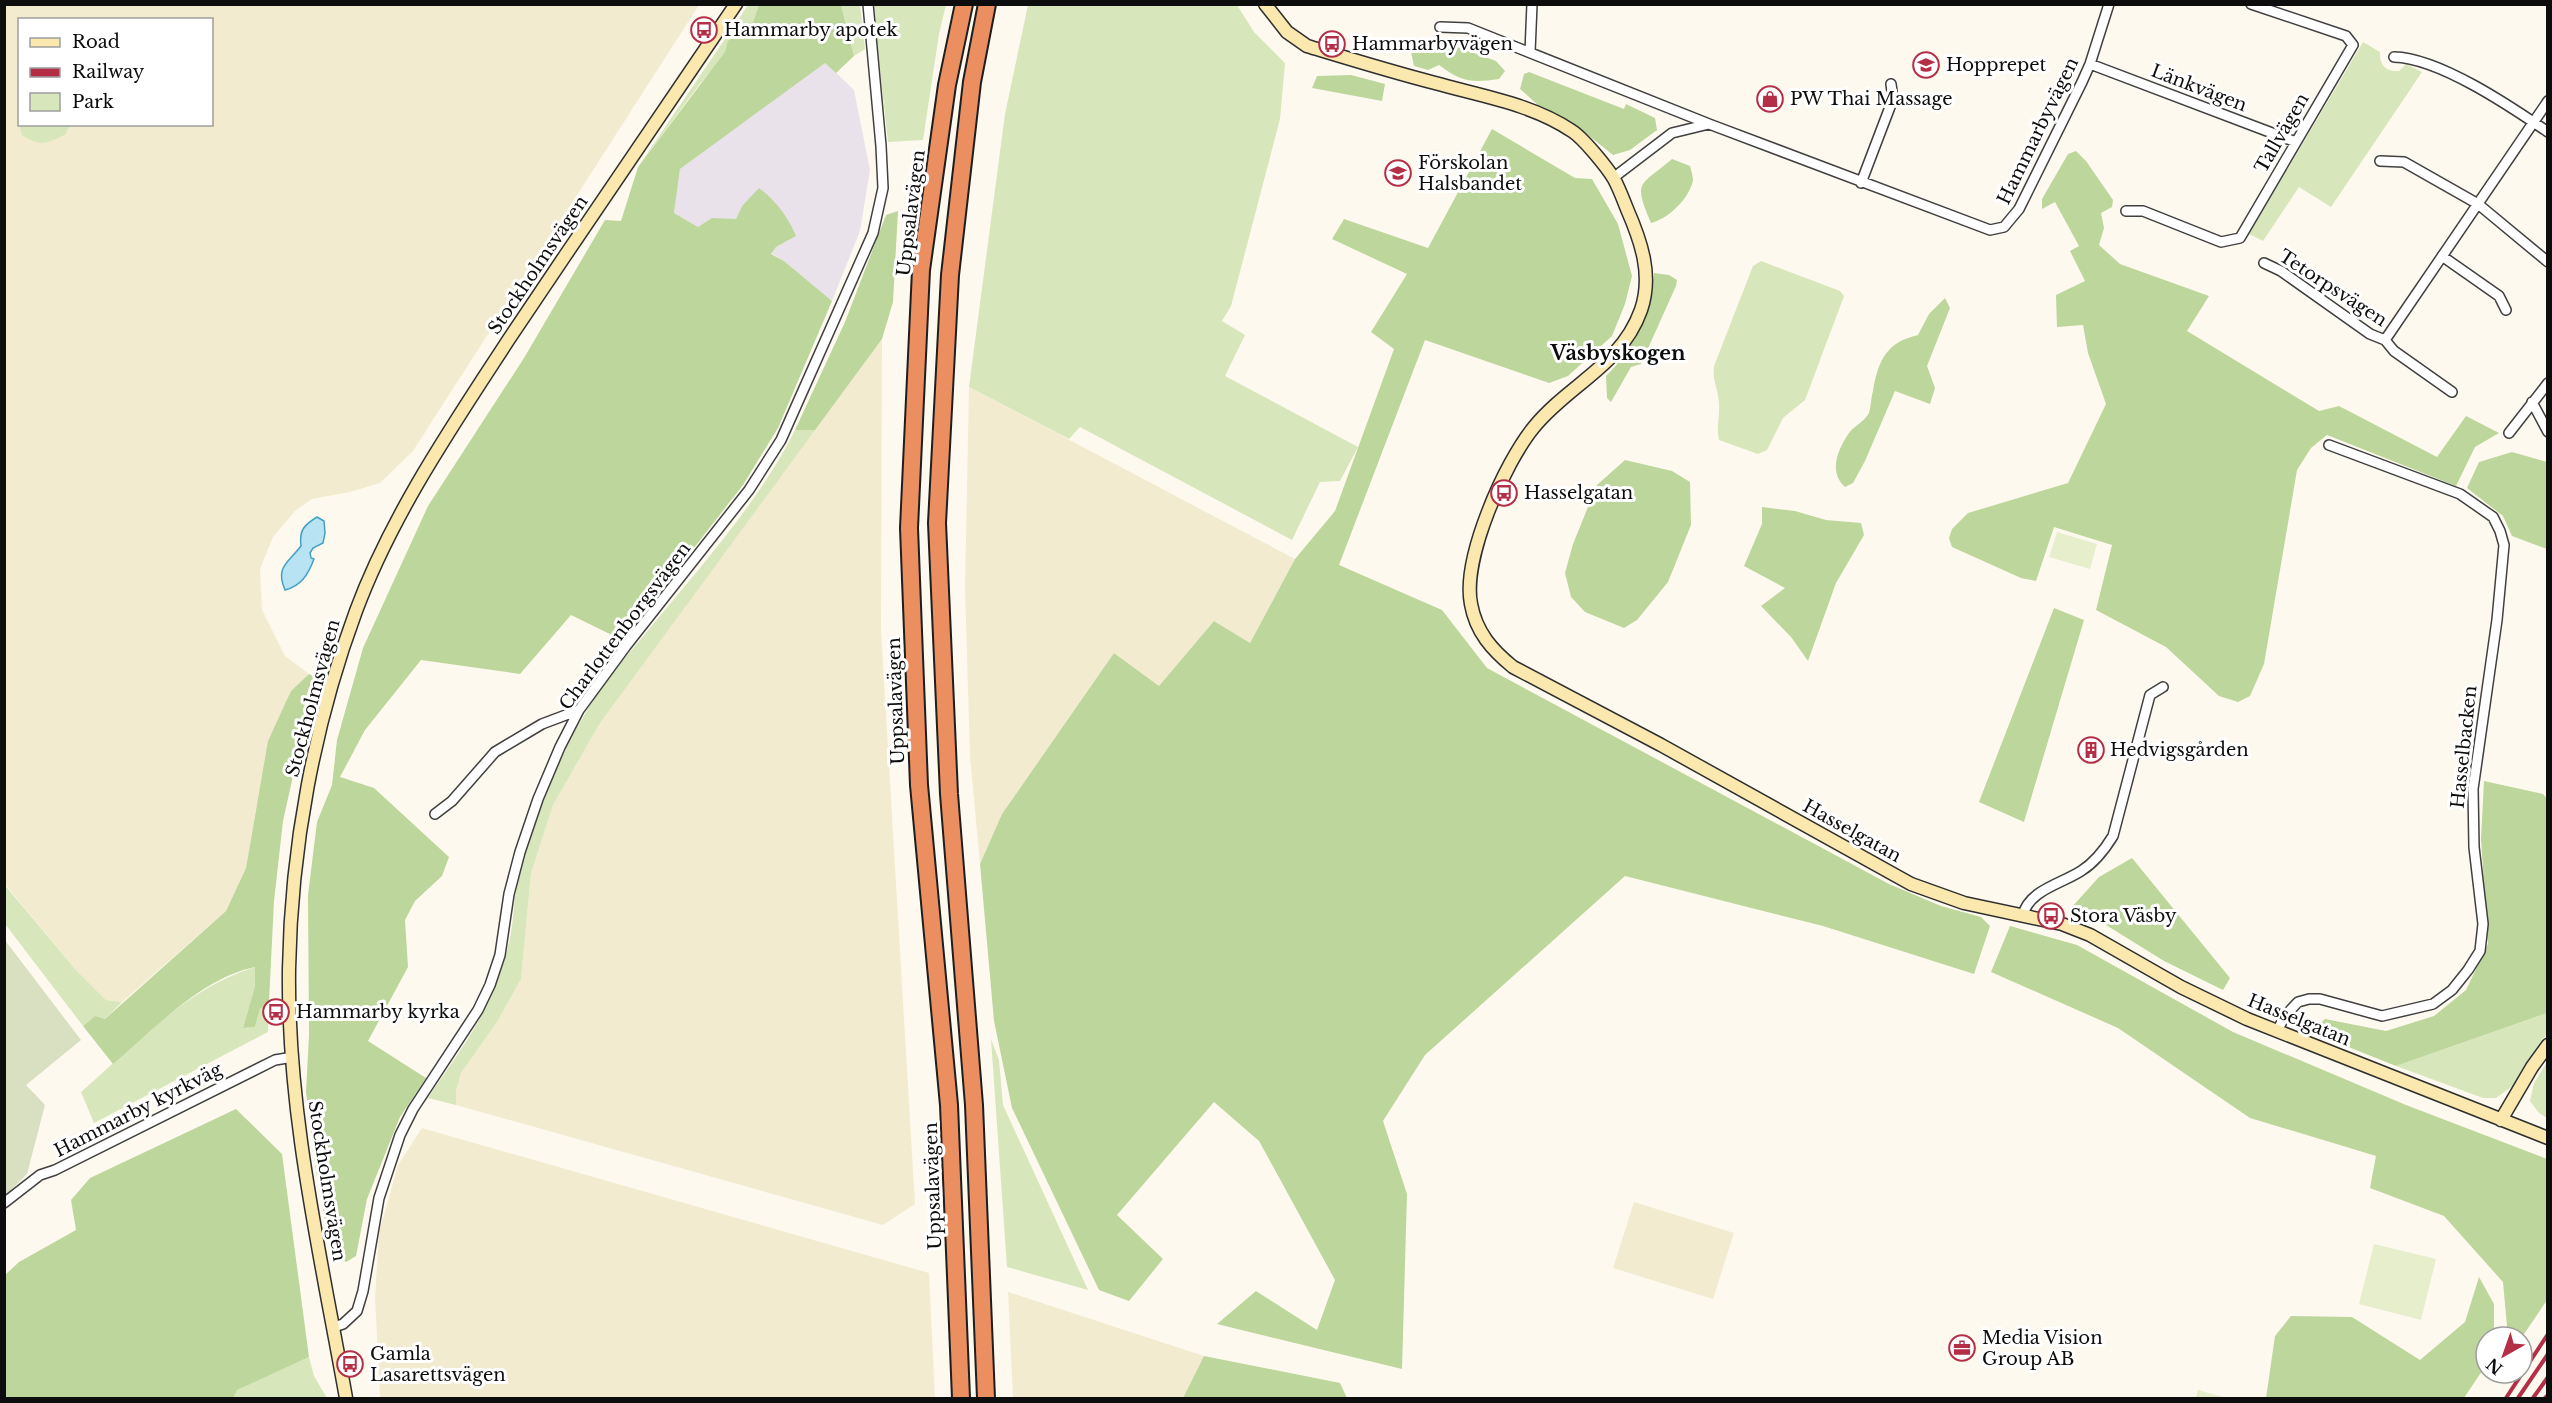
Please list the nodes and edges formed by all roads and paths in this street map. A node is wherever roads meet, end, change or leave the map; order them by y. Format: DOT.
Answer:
graph roads {
  1 [pos="736,4"];
  2 [pos="868,4"];
  3 [pos="964,4"];
  4 [pos="987,4"];
  5 [pos="1265,4"];
  6 [pos="1532,4"];
  7 [pos="2109,4"];
  8 [pos="2251,4"];
  9 [pos="1440,27"];
  10 [pos="1530,52"];
  11 [pos="2394,57"];
  12 [pos="2090,64"];
  13 [pos="1891,84"];
  14 [pos="2547,101"];
  15 [pos="2533,122"];
  16 [pos="1709,124"];
  17 [pos="2547,132"];
  18 [pos="2296,142"];
  19 [pos="2380,161"];
  20 [pos="1613,178"];
  21 [pos="1861,183"];
  22 [pos="2478,204"];
  23 [pos="2126,211"];
  24 [pos="2442,256"];
  25 [pos="2547,262"];
  26 [pos="2264,263"];
  27 [pos="2506,310"];
  28 [pos="2385,340"];
  29 [pos="2547,383"];
  30 [pos="2452,392"];
  31 [pos="2532,402"];
  32 [pos="2547,432"];
  33 [pos="2509,433"];
  34 [pos="2329,445"];
  35 [pos="2163,687"];
  36 [pos="579,710"];
  37 [pos="435,814"];
  38 [pos="2023,915"];
  39 [pos="2277,1031"];
  40 [pos="2547,1045"];
  41 [pos="293,1057"];
  42 [pos="2501,1120"];
  43 [pos="2547,1138"];
  44 [pos="4,1203"];
  45 [pos="334,1327"];
  46 [pos="346,1398"];
  47 [pos="962,1398"];
  48 [pos="986,1398"];
  1 -- 41 [label="street, Stockholmsvägen"];
  2 -- 36 [label="street, Charlottenborgsvägen"];
  3 -- 47 [label="highway, Uppsalavägen"];
  4 -- 48 [label="highway"];
  5 -- 20 [label="street, Hasselgatan"];
  6 -- 10 [label="street"];
  7 -- 12 [label="street, Hammarbyvägen"];
  8 -- 18 [label="street, Tallvägen"];
  9 -- 10 [label="street, Hammarbyvägen"];
  10 -- 16 [label="street, Hammarbyvägen"];
  11 -- 15 [label="street"];
  12 -- 18 [label="street, Länkvägen"];
  12 -- 21 [label="street, Hammarbyvägen"];
  13 -- 21 [label="street"];
  14 -- 15 [label="street, Tetorpsvägen"];
  15 -- 17 [label="street"];
  15 -- 22 [label="street, Tetorpsvägen"];
  16 -- 20 [label="street"];
  16 -- 21 [label="street, Hammarbyvägen"];
  18 -- 23 [label="street, Tallvägen"];
  19 -- 22 [label="street"];
  20 -- 38 [label="street, Hasselgatan"];
  22 -- 24 [label="street, Tetorpsvägen"];
  22 -- 25 [label="street"];
  24 -- 27 [label="street"];
  24 -- 28 [label="street, Tetorpsvägen"];
  26 -- 28 [label="street, Tetorpsvägen"];
  28 -- 30 [label="street, Tetorpsvägen"];
  29 -- 31 [label="street"];
  31 -- 32 [label="street"];
  31 -- 33 [label="street"];
  34 -- 39 [label="street, Hasselbacken"];
  35 -- 38 [label="street"];
  36 -- 37 [label="street"];
  36 -- 45 [label="street, Charlottenborgsvägen"];
  38 -- 39 [label="street, Hasselgatan"];
  39 -- 42 [label="street, Hasselgatan"];
  40 -- 42 [label="street"];
  41 -- 44 [label="street, Hammarby kyrkväg"];
  41 -- 45 [label="street, Stockholmsvägen"];
  42 -- 43 [label="street, Hasselgatan"];
  45 -- 46 [label="street, Stockholmsvägen"];
}
